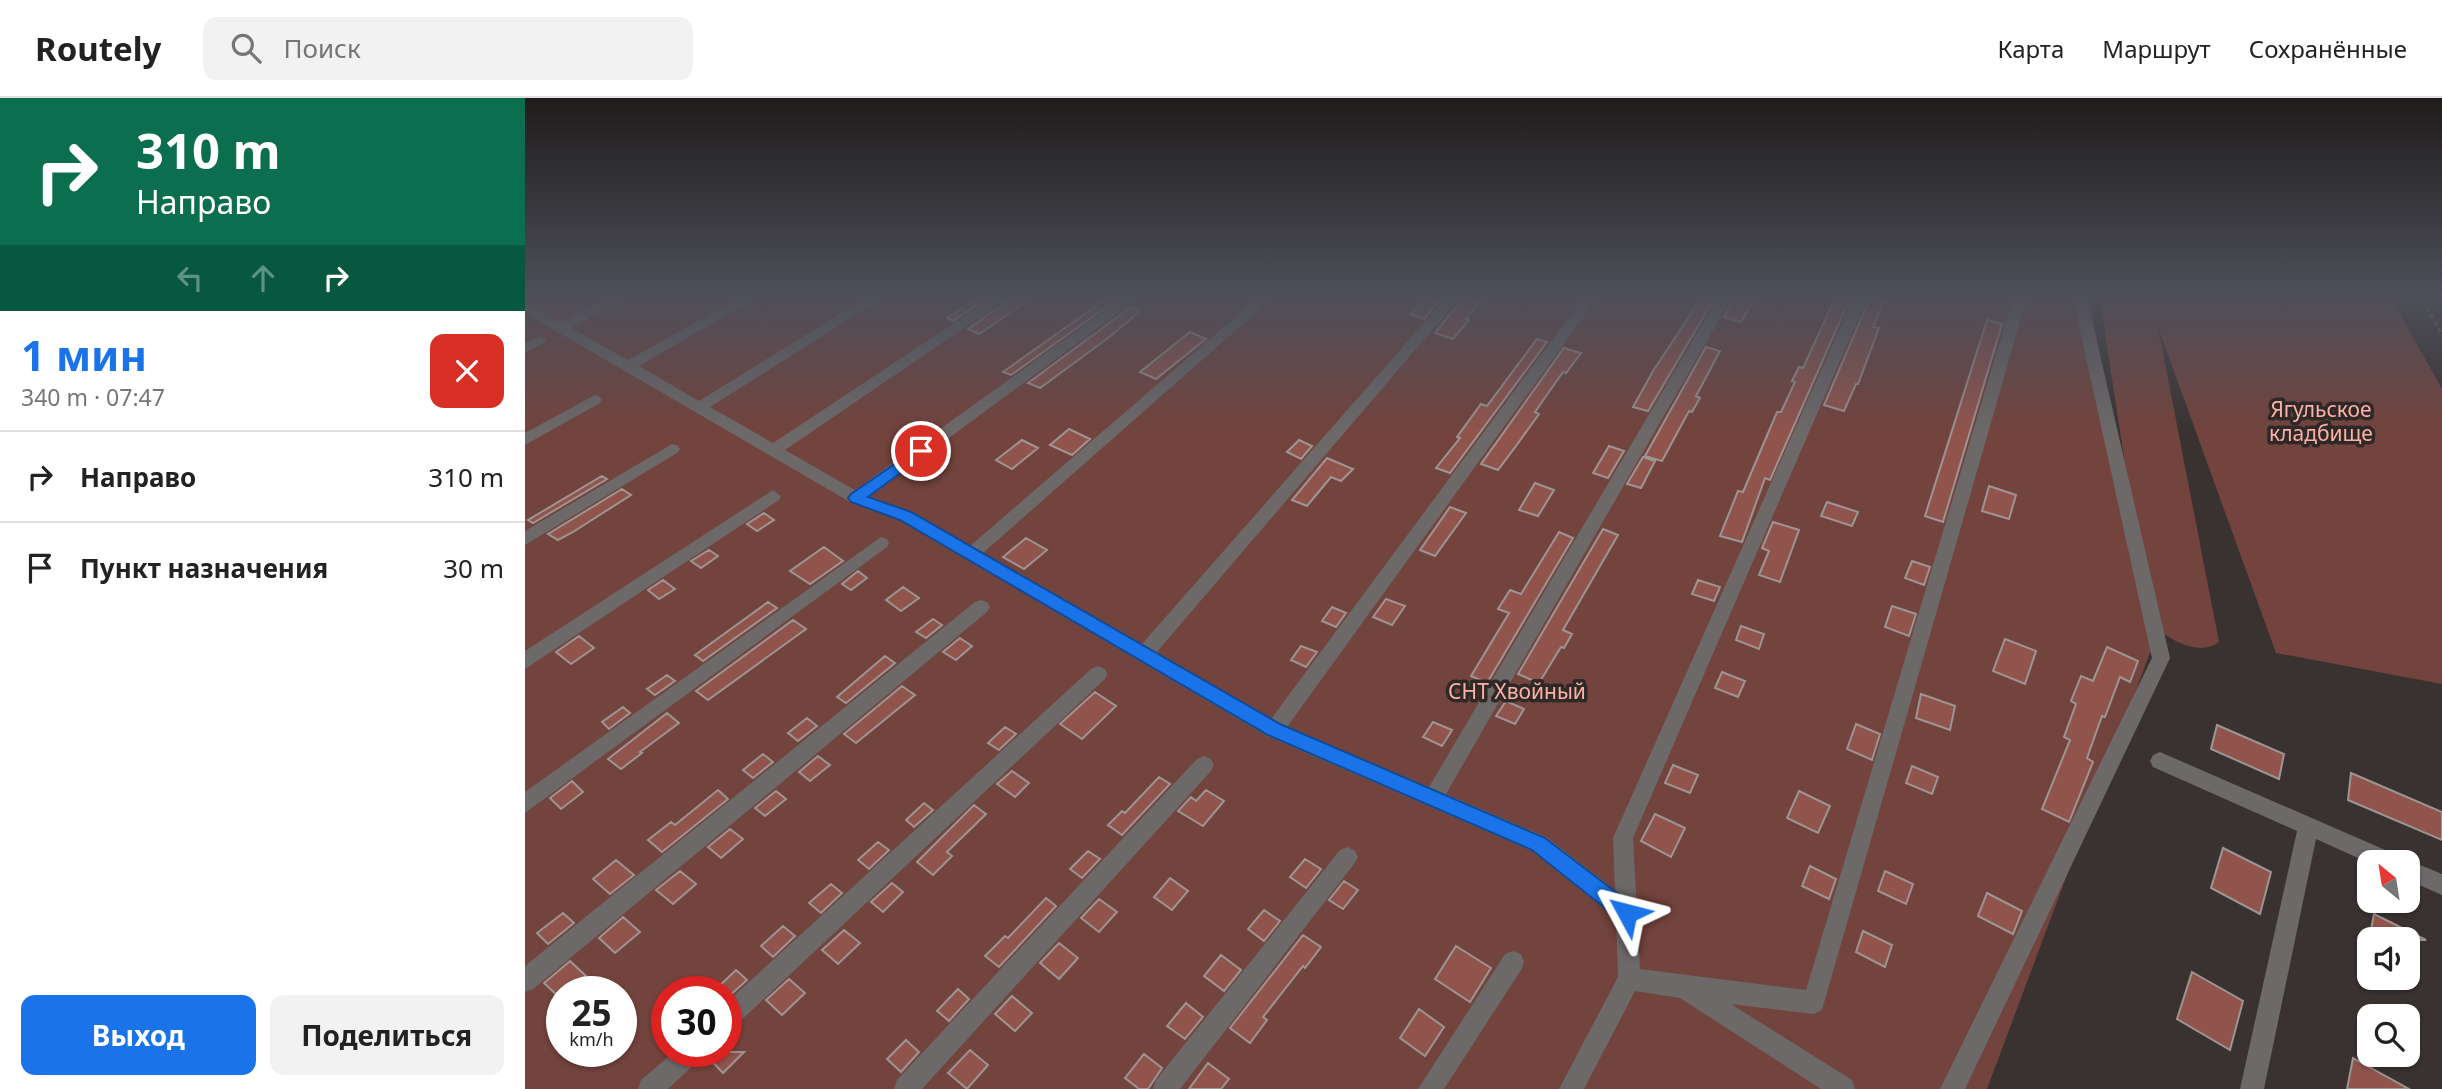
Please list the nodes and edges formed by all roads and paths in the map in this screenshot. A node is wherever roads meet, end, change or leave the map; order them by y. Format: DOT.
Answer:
graph roads {
  1 [pos="584,340"];
  2 [pos="674,340"];
  3 [pos="807,340"];
  4 [pos="938,340"];
  5 [pos="1073,340"];
  6 [pos="1217,340"];
  7 [pos="1416,340"];
  8 [pos="1559,340"];
  9 [pos="1700,340"];
  10 [pos="1842,340"];
  11 [pos="2007,340"];
  12 [pos="2089,340"];
  13 [pos="540,341"];
  14 [pos="525,349"];
  15 [pos="627,367"];
  16 [pos="595,400"];
  17 [pos="701,406"];
  18 [pos="525,440"];
  19 [pos="672,449"];
  20 [pos="773,450"];
  21 [pos="773,496"];
  22 [pos="856,498"];
  23 [pos="525,539"];
  24 [pos="881,543"];
  25 [pos="971,554"];
  26 [pos="981,607"];
  27 [pos="1145,653"];
  28 [pos="525,661"];
  29 [pos="1098,674"];
  30 [pos="1274,730"];
  31 [pos="2160,761"];
  32 [pos="1204,765"];
  33 [pos="1432,800"];
  34 [pos="525,804"];
  35 [pos="2308,826"];
  36 [pos="2362,850"];
  37 [pos="1347,857"];
  38 [pos="2420,875"];
  39 [pos="2442,885"];
  40 [pos="1627,913"];
  41 [pos="1513,962"];
  42 [pos="1629,979"];
  43 [pos="525,981"];
  44 [pos="1684,987"];
  45 [pos="742,1004"];
  46 [pos="674,1067"];
  47 [pos="650,1089"];
  48 [pos="906,1089"];
  49 [pos="1165,1089"];
  50 [pos="1430,1089"];
  51 [pos="1571,1089"];
  52 [pos="1843,1089"];
  53 [pos="1952,1089"];
  54 [pos="2252,1089"];
  1 -- 15 [label="street"];
  2 -- 15 [label="street"];
  3 -- 17 [label="street"];
  4 -- 20 [label="street"];
  5 -- 22 [label="street"];
  6 -- 25 [label="street"];
  7 -- 27 [label="street"];
  8 -- 30 [label="street"];
  9 -- 33 [label="street"];
  10 -- 40 [label="street"];
  11 -- 44 [label="street"];
  12 -- 53 [label="street"];
  13 -- 14 [label="street"];
  15 -- 17 [label="street"];
  16 -- 18 [label="street"];
  17 -- 20 [label="street"];
  19 -- 23 [label="street"];
  20 -- 22 [label="street"];
  21 -- 28 [label="street"];
  22 -- 25 [label="street"];
  24 -- 34 [label="street"];
  25 -- 27 [label="street"];
  26 -- 43 [label="street"];
  27 -- 30 [label="street"];
  29 -- 45 [label="street"];
  30 -- 33 [label="street"];
  31 -- 35 [label="street"];
  32 -- 48 [label="street"];
  33 -- 40 [label="street"];
  35 -- 36 [label="street"];
  35 -- 54 [label="street"];
  37 -- 49 [label="street"];
  38 -- 39 [label="street"];
  40 -- 42 [label="street"];
  41 -- 50 [label="street"];
  42 -- 44 [label="street"];
  42 -- 51 [label="street"];
  44 -- 52 [label="street"];
  46 -- 47 [label="street"];
}
